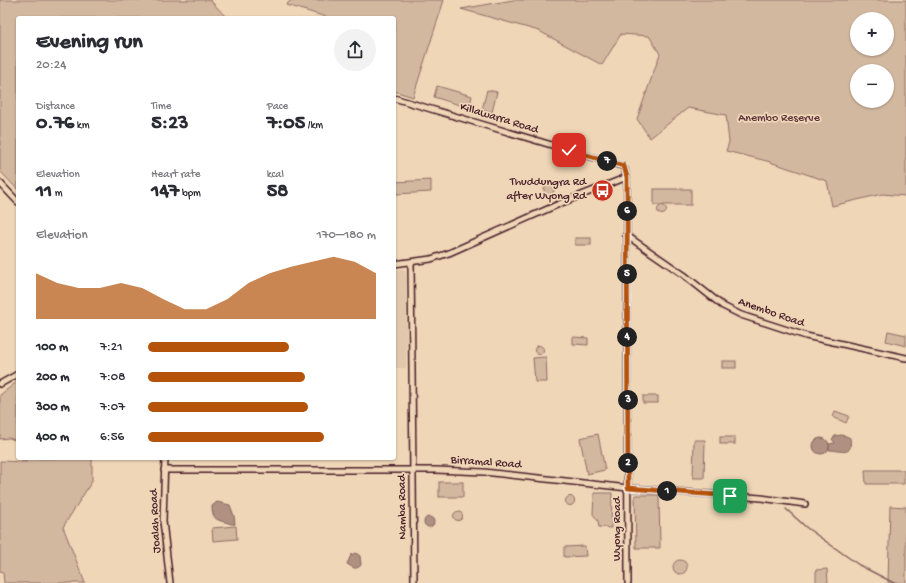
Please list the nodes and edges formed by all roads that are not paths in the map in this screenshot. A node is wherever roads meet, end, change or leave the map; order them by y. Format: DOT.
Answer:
graph roads {
  1 [pos="396,99"];
  2 [pos="622,166"];
  3 [pos="627,177"];
  4 [pos="0,183"];
  5 [pos="16,200"];
  6 [pos="626,235"];
  7 [pos="411,262"];
  8 [pos="396,264"];
  9 [pos="906,358"];
  10 [pos="16,375"];
  11 [pos="0,384"];
  12 [pos="165,460"];
  13 [pos="164,470"];
  14 [pos="412,470"];
  15 [pos="628,488"];
  16 [pos="805,504"];
  17 [pos="170,583"];
  18 [pos="414,583"];
  19 [pos="628,583"];
  1 -- 2 [label="street, Killawarra Road"];
  2 -- 3 [label="street, Wyong Road"];
  3 -- 6 [label="street, Wyong Road"];
  3 -- 7 [label="street"];
  4 -- 5 [label="street"];
  6 -- 9 [label="street, Anembo Road"];
  6 -- 15 [label="street, Wyong Road"];
  7 -- 8 [label="street"];
  7 -- 14 [label="street, Namba Road"];
  10 -- 11 [label="street"];
  12 -- 13 [label="street, Joalah Road"];
  13 -- 14 [label="street, Birramal Road"];
  13 -- 17 [label="street, Joalah Road"];
  14 -- 15 [label="street, Birramal Road"];
  14 -- 18 [label="street, Namba Road"];
  15 -- 16 [label="street, Birramal Road"];
  15 -- 19 [label="street, Wyong Road"];
}
